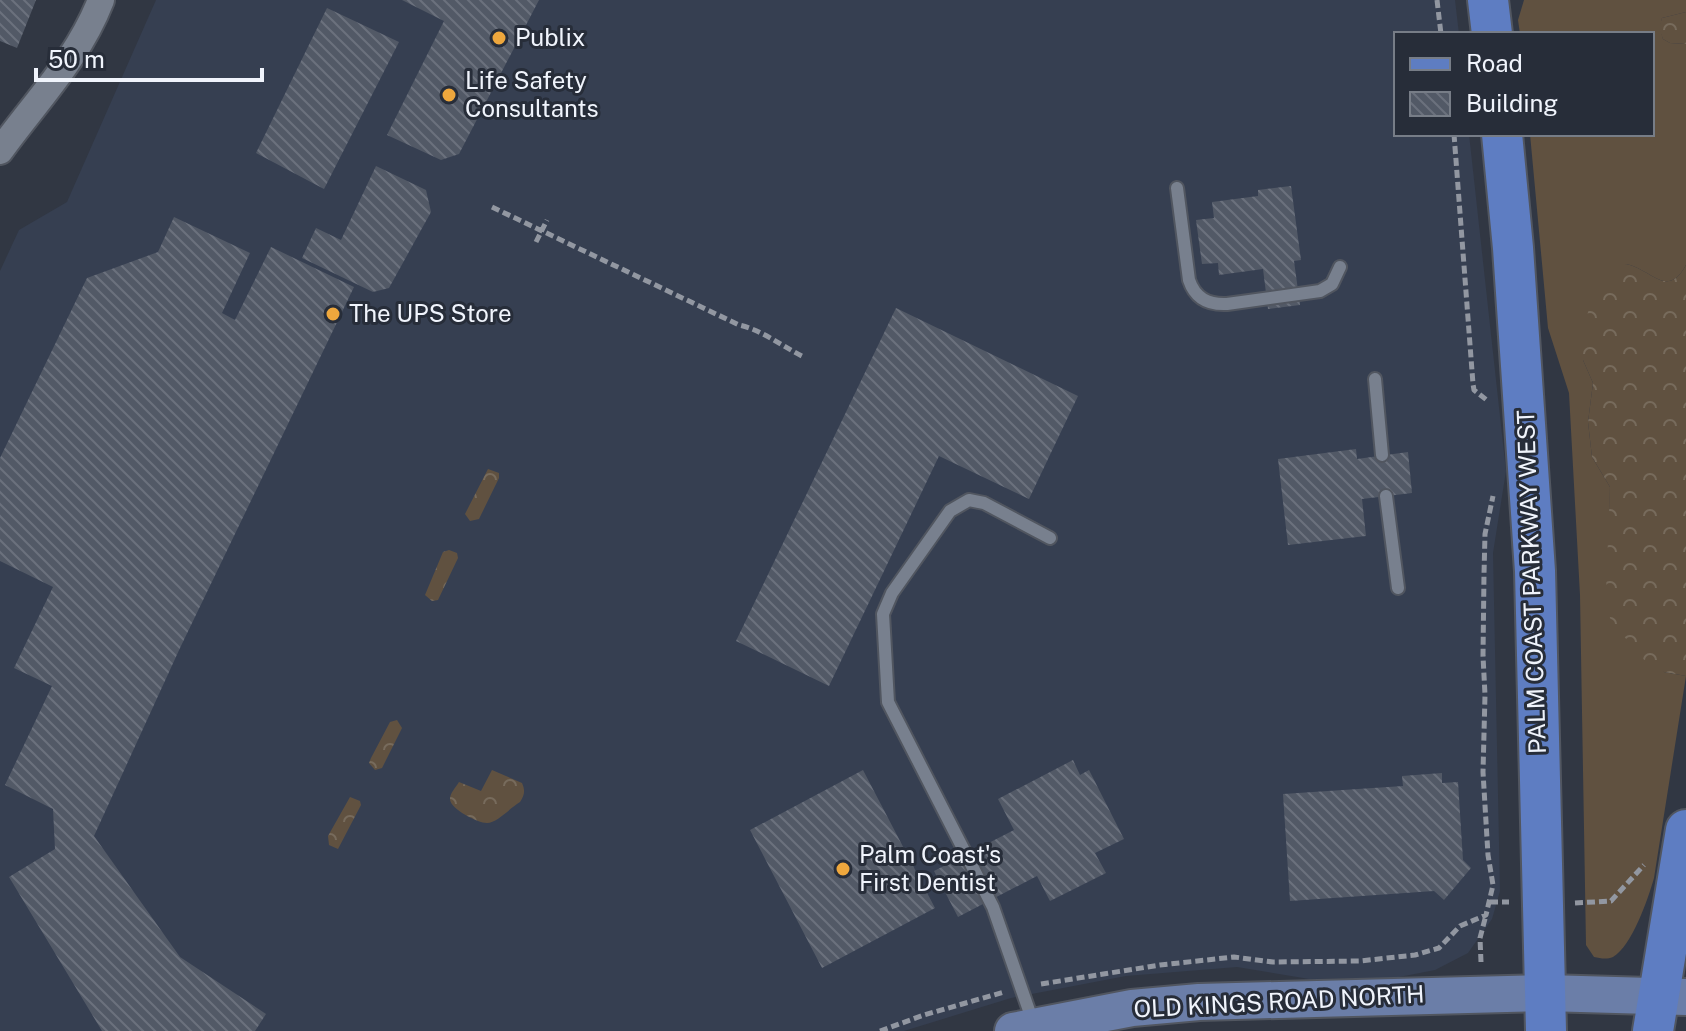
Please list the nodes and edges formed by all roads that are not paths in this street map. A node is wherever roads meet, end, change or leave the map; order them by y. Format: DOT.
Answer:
graph roads {
  1 [pos="101,0"];
  2 [pos="1488,0"];
  3 [pos="1492,32"];
  4 [pos="1502,136"];
  5 [pos="0,151"];
  6 [pos="1177,188"];
  7 [pos="1340,267"];
  8 [pos="1375,379"];
  9 [pos="1382,455"];
  10 [pos="1386,496"];
  11 [pos="1050,538"];
  12 [pos="1398,588"];
  13 [pos="1686,830"];
  14 [pos="1681,917"];
  15 [pos="1665,1008"];
  16 [pos="1546,1012"];
  17 [pos="1023,1028"];
  1 -- 5 [label="street"];
  2 -- 3 [label="main road"];
  4 -- 16 [label="main road, PALM COAST PARKWAY WEST"];
  6 -- 7 [label="lane"];
  8 -- 9 [label="lane"];
  10 -- 12 [label="lane"];
  11 -- 17 [label="lane"];
  13 -- 14 [label="main road"];
  14 -- 15 [label="main road"];
  15 -- 16 [label="street, OLD KINGS ROAD NORTH"];
  16 -- 17 [label="street, OLD KINGS ROAD NORTH"];
}
